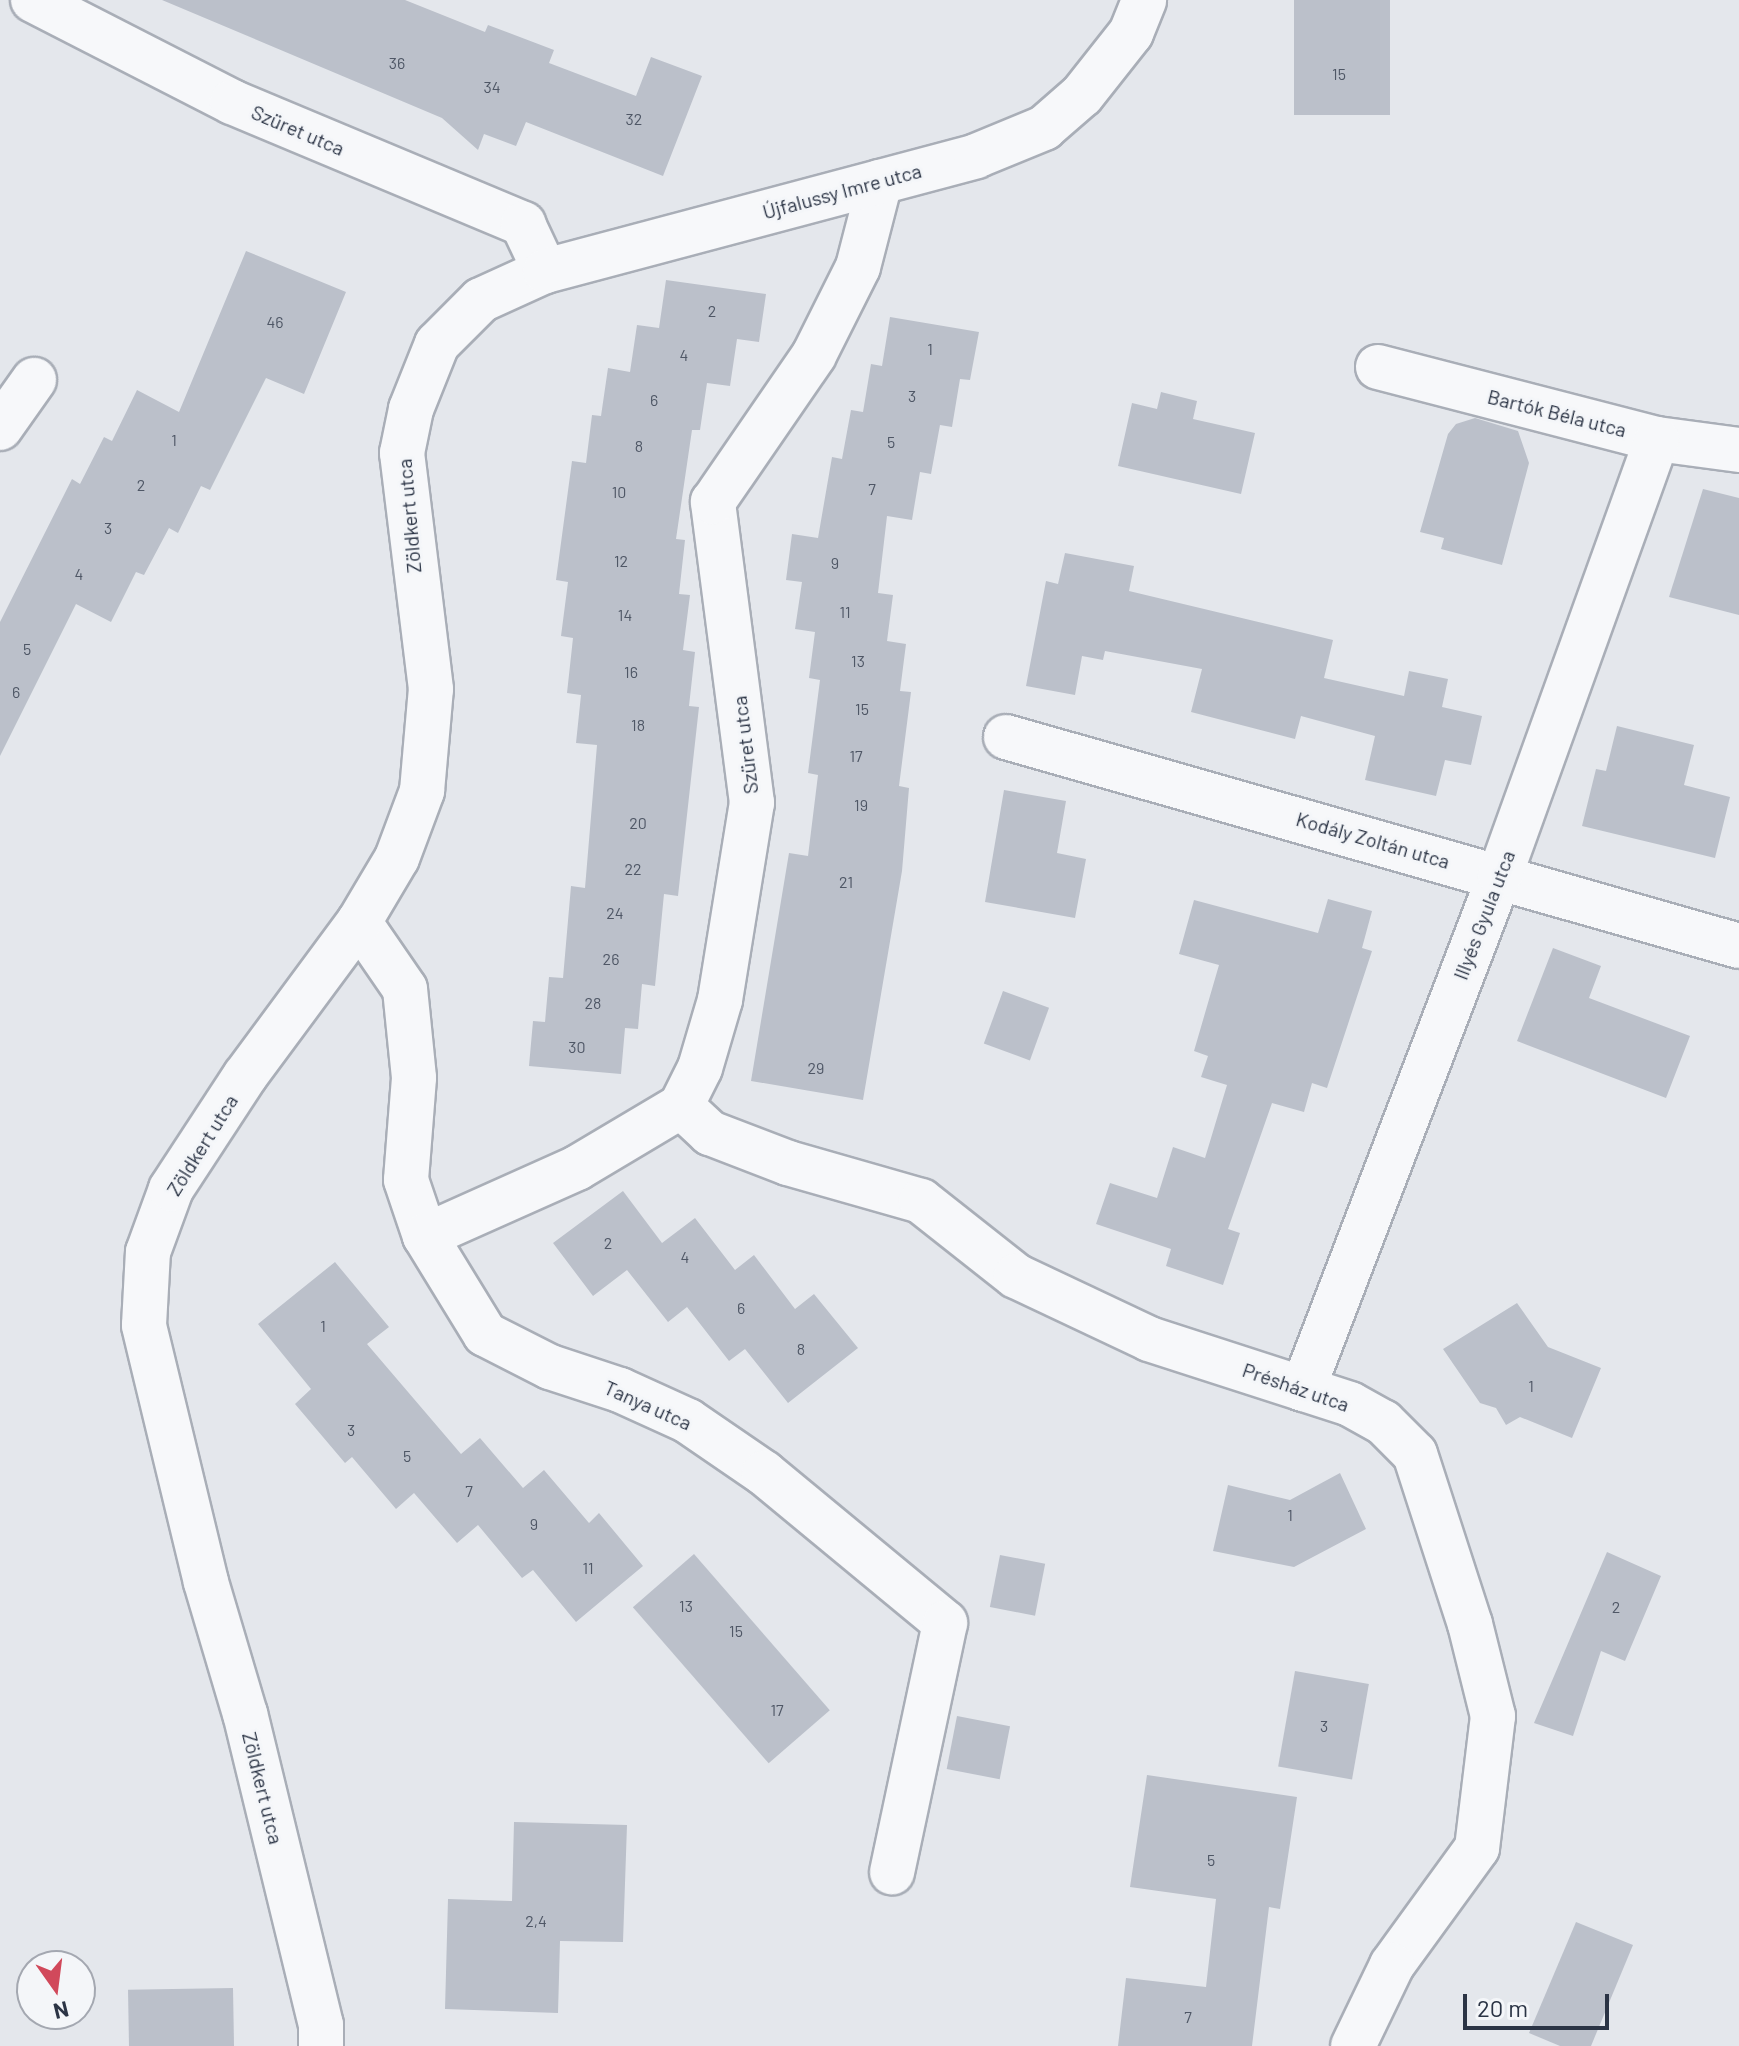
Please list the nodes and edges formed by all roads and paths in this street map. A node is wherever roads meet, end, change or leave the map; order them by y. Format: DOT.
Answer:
graph roads {
  1 [pos="33,0"];
  2 [pos="1144,0"];
  3 [pos="880,182"];
  4 [pos="545,271"];
  5 [pos="481,300"];
  6 [pos="1378,367"];
  7 [pos="34,380"];
  8 [pos="0,428"];
  9 [pos="1657,439"];
  10 [pos="1739,450"];
  11 [pos="1006,737"];
  12 [pos="1500,875"];
  13 [pos="359,922"];
  14 [pos="1739,946"];
  15 [pos="681,1106"];
  16 [pos="425,1236"];
  17 [pos="1303,1389"];
  18 [pos="892,1872"];
  19 [pos="321,2046"];
  20 [pos="1353,2046"];
  1 -- 4 [label="street, Szüret utca"];
  2 -- 3 [label="street, Újfalussy Imre utca"];
  3 -- 4 [label="street, Újfalussy Imre utca"];
  3 -- 15 [label="street, Szüret utca"];
  4 -- 5 [label="street, Újfalussy Imre utca"];
  5 -- 13 [label="street, Zöldkert utca"];
  6 -- 9 [label="street, Bartók Béla utca"];
  7 -- 8 [label="street"];
  9 -- 10 [label="street, Bartók Béla utca"];
  9 -- 12 [label="street, Illyés Gyula utca"];
  11 -- 12 [label="street, Kodály Zoltán utca"];
  12 -- 14 [label="street, Kodály Zoltán utca"];
  12 -- 17 [label="street, Illyés Gyula utca"];
  13 -- 16 [label="street, Tanya utca"];
  13 -- 19 [label="street, Zöldkert utca"];
  15 -- 16 [label="street"];
  15 -- 17 [label="street, Présház utca"];
  16 -- 18 [label="street, Tanya utca"];
  17 -- 20 [label="street, Présház utca"];
}
